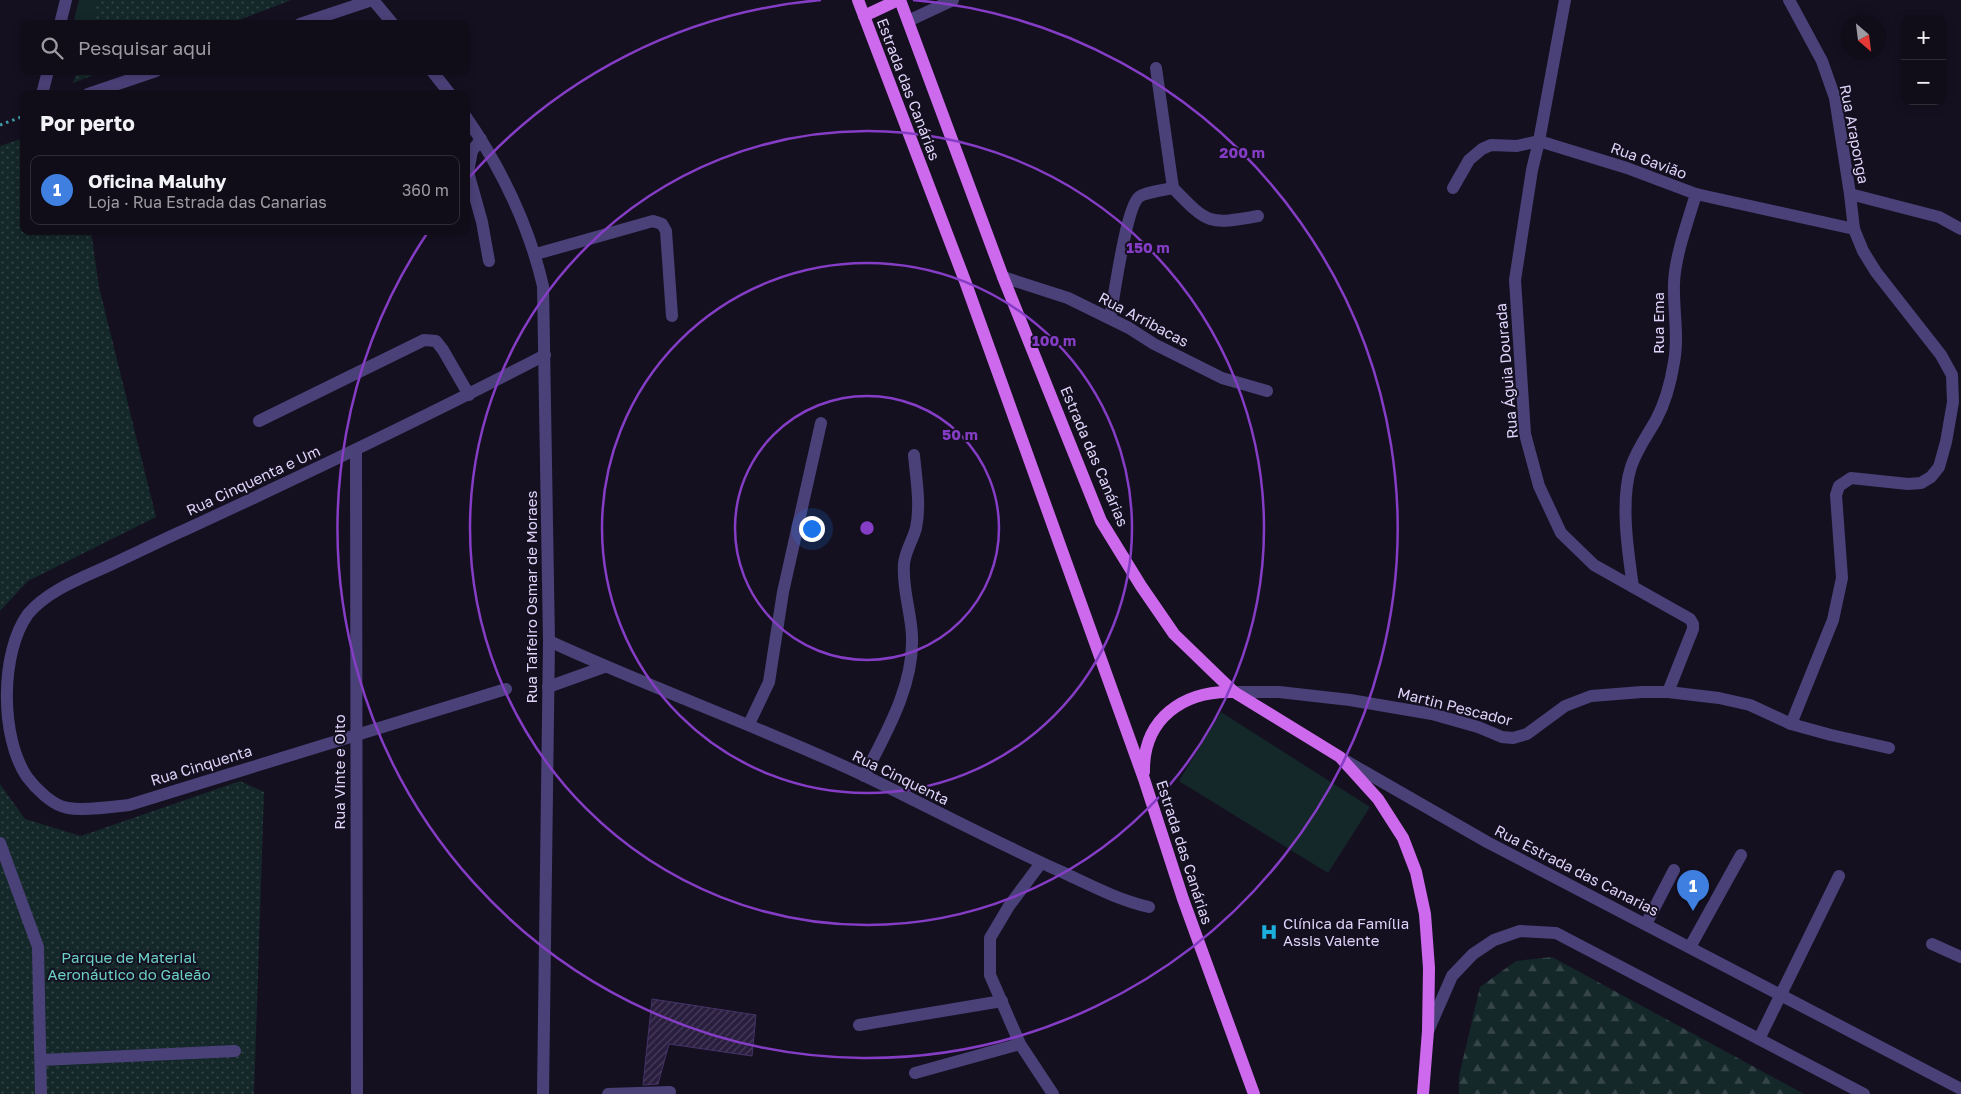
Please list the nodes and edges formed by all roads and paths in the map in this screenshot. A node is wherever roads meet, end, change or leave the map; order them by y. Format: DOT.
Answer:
graph roads {
  1 [pos="66,0"];
  2 [pos="373,0"];
  3 [pos="858,0"];
  4 [pos="899,0"];
  5 [pos="953,0"];
  6 [pos="1565,0"];
  7 [pos="1789,0"];
  8 [pos="864,16"];
  9 [pos="61,20"];
  10 [pos="312,20"];
  11 [pos="390,20"];
  12 [pos="908,21"];
  13 [pos="1156,68"];
  14 [pos="47,75"];
  15 [pos="144,75"];
  16 [pos="435,75"];
  17 [pos="43,90"];
  18 [pos="100,90"];
  19 [pos="447,90"];
  20 [pos="20,118"];
  21 [pos="470,123"];
  22 [pos="0,125"];
  23 [pos="481,139"];
  24 [pos="1539,141"];
  25 [pos="470,162"];
  26 [pos="470,179"];
  27 [pos="1173,188"];
  28 [pos="1453,188"];
  29 [pos="1696,194"];
  30 [pos="1850,194"];
  31 [pos="1258,216"];
  32 [pos="1854,229"];
  33 [pos="1961,229"];
  34 [pos="536,254"];
  35 [pos="489,261"];
  36 [pos="1003,277"];
  37 [pos="672,316"];
  38 [pos="1110,318"];
  39 [pos="545,355"];
  40 [pos="1267,391"];
  41 [pos="469,395"];
  42 [pos="259,421"];
  43 [pos="821,423"];
  44 [pos="356,450"];
  45 [pos="914,455"];
  46 [pos="1632,587"];
  47 [pos="549,641"];
  48 [pos="5,664"];
  49 [pos="604,666"];
  50 [pos="548,687"];
  51 [pos="506,689"];
  52 [pos="1234,692"];
  53 [pos="1668,692"];
  54 [pos="749,724"];
  55 [pos="1791,724"];
  56 [pos="355,734"];
  57 [pos="1889,748"];
  58 [pos="1340,757"];
  59 [pos="864,776"];
  60 [pos="1144,779"];
  61 [pos="0,842"];
  62 [pos="1741,856"];
  63 [pos="1041,863"];
  64 [pos="1674,870"];
  65 [pos="1839,876"];
  66 [pos="1149,907"];
  67 [pos="1646,924"];
  68 [pos="1932,944"];
  69 [pos="1690,947"];
  70 [pos="1961,957"];
  71 [pos="1782,994"];
  72 [pos="1002,1001"];
  73 [pos="859,1025"];
  74 [pos="1428,1031"];
  75 [pos="1759,1039"];
  76 [pos="1020,1044"];
  77 [pos="235,1051"];
  78 [pos="41,1060"];
  79 [pos="916,1073"];
  80 [pos="1961,1089"];
  81 [pos="670,1092"];
  82 [pos="41,1094"];
  83 [pos="357,1094"];
  84 [pos="543,1094"];
  85 [pos="608,1094"];
  86 [pos="1053,1094"];
  87 [pos="1254,1094"];
  88 [pos="1423,1094"];
  89 [pos="1864,1094"];
  1 -- 9 [label="street"];
  2 -- 10 [label="street"];
  2 -- 11 [label="street"];
  3 -- 8 [label="main road, Estrada das Canárias"];
  4 -- 8 [label="main road"];
  4 -- 12 [label="main road, Estrada das Canárias"];
  5 -- 12 [label="street"];
  6 -- 24 [label="street, Rua Águia Dourada"];
  7 -- 30 [label="street, Rua Araponga"];
  8 -- 60 [label="main road, Estrada das Canárias"];
  12 -- 36 [label="main road, Estrada das Canárias"];
  13 -- 27 [label="street"];
  14 -- 17 [label="street"];
  15 -- 18 [label="street"];
  16 -- 19 [label="street"];
  20 -- 22 [label="path"];
  21 -- 23 [label="street, Rua Taifeiro Osmar de Moraes"];
  23 -- 25 [label="street"];
  23 -- 34 [label="street, Rua Taifeiro Osmar de Moraes"];
  24 -- 28 [label="street, Rua Gavião"];
  24 -- 29 [label="street, Rua Gavião"];
  24 -- 46 [label="street, Rua Águia Dourada"];
  26 -- 35 [label="street"];
  27 -- 31 [label="street"];
  27 -- 38 [label="street"];
  29 -- 32 [label="street, Rua Gavião"];
  29 -- 46 [label="street, Rua Ema"];
  30 -- 32 [label="street, Rua Araponga"];
  30 -- 33 [label="street"];
  32 -- 55 [label="street, Rua Araponga"];
  34 -- 37 [label="street"];
  34 -- 39 [label="street, Rua Taifeiro Osmar de Moraes"];
  36 -- 38 [label="street, Rua Arribacas"];
  36 -- 52 [label="main road, Estrada das Canárias"];
  38 -- 40 [label="street, Rua Arribacas"];
  39 -- 41 [label="street, Rua Cinquenta e Um"];
  39 -- 47 [label="street, Rua Taifeiro Osmar de Moraes"];
  41 -- 42 [label="street"];
  41 -- 44 [label="street, Rua Cinquenta e Um"];
  43 -- 54 [label="street"];
  44 -- 48 [label="street, Rua Cinquenta e Um"];
  44 -- 56 [label="street, Rua Vinte e Oito"];
  45 -- 59 [label="street"];
  46 -- 53 [label="street, Rua Águia Dourada"];
  47 -- 49 [label="street, Rua Cinquenta"];
  47 -- 50 [label="street, Rua Taifeiro Osmar de Moraes"];
  48 -- 56 [label="street, Rua Cinquenta"];
  49 -- 50 [label="street"];
  49 -- 54 [label="street, Rua Cinquenta"];
  50 -- 84 [label="street, Rua Taifeiro Osmar de Moraes"];
  51 -- 56 [label="street, Rua Cinquenta"];
  52 -- 53 [label="street, Martin Pescador"];
  52 -- 58 [label="main road, Estrada das Canárias"];
  52 -- 60 [label="main road"];
  53 -- 55 [label="street, Martin Pescador"];
  54 -- 59 [label="street, Rua Cinquenta"];
  55 -- 57 [label="street, Martin Pescador"];
  56 -- 83 [label="street, Rua Vinte e Oito"];
  58 -- 67 [label="street, Rua Estrada das Canarias"];
  58 -- 74 [label="main road, Estrada das Canárias"];
  59 -- 63 [label="street, Rua Cinquenta"];
  60 -- 87 [label="main road, Estrada das Canárias"];
  61 -- 78 [label="street"];
  62 -- 69 [label="street"];
  63 -- 66 [label="street, Rua Cinquenta"];
  63 -- 72 [label="street"];
  64 -- 67 [label="street"];
  65 -- 71 [label="street"];
  67 -- 69 [label="street, Rua Estrada das Canarias"];
  68 -- 70 [label="street"];
  69 -- 71 [label="street, Rua Estrada das Canarias"];
  71 -- 75 [label="street"];
  71 -- 80 [label="street, Rua Estrada das Canarias"];
  72 -- 73 [label="street"];
  72 -- 76 [label="street"];
  74 -- 75 [label="street"];
  74 -- 88 [label="main road, Estrada das Canárias"];
  75 -- 89 [label="street"];
  76 -- 79 [label="street"];
  76 -- 86 [label="street"];
  77 -- 78 [label="street"];
  78 -- 82 [label="street"];
  81 -- 85 [label="street"];
}
